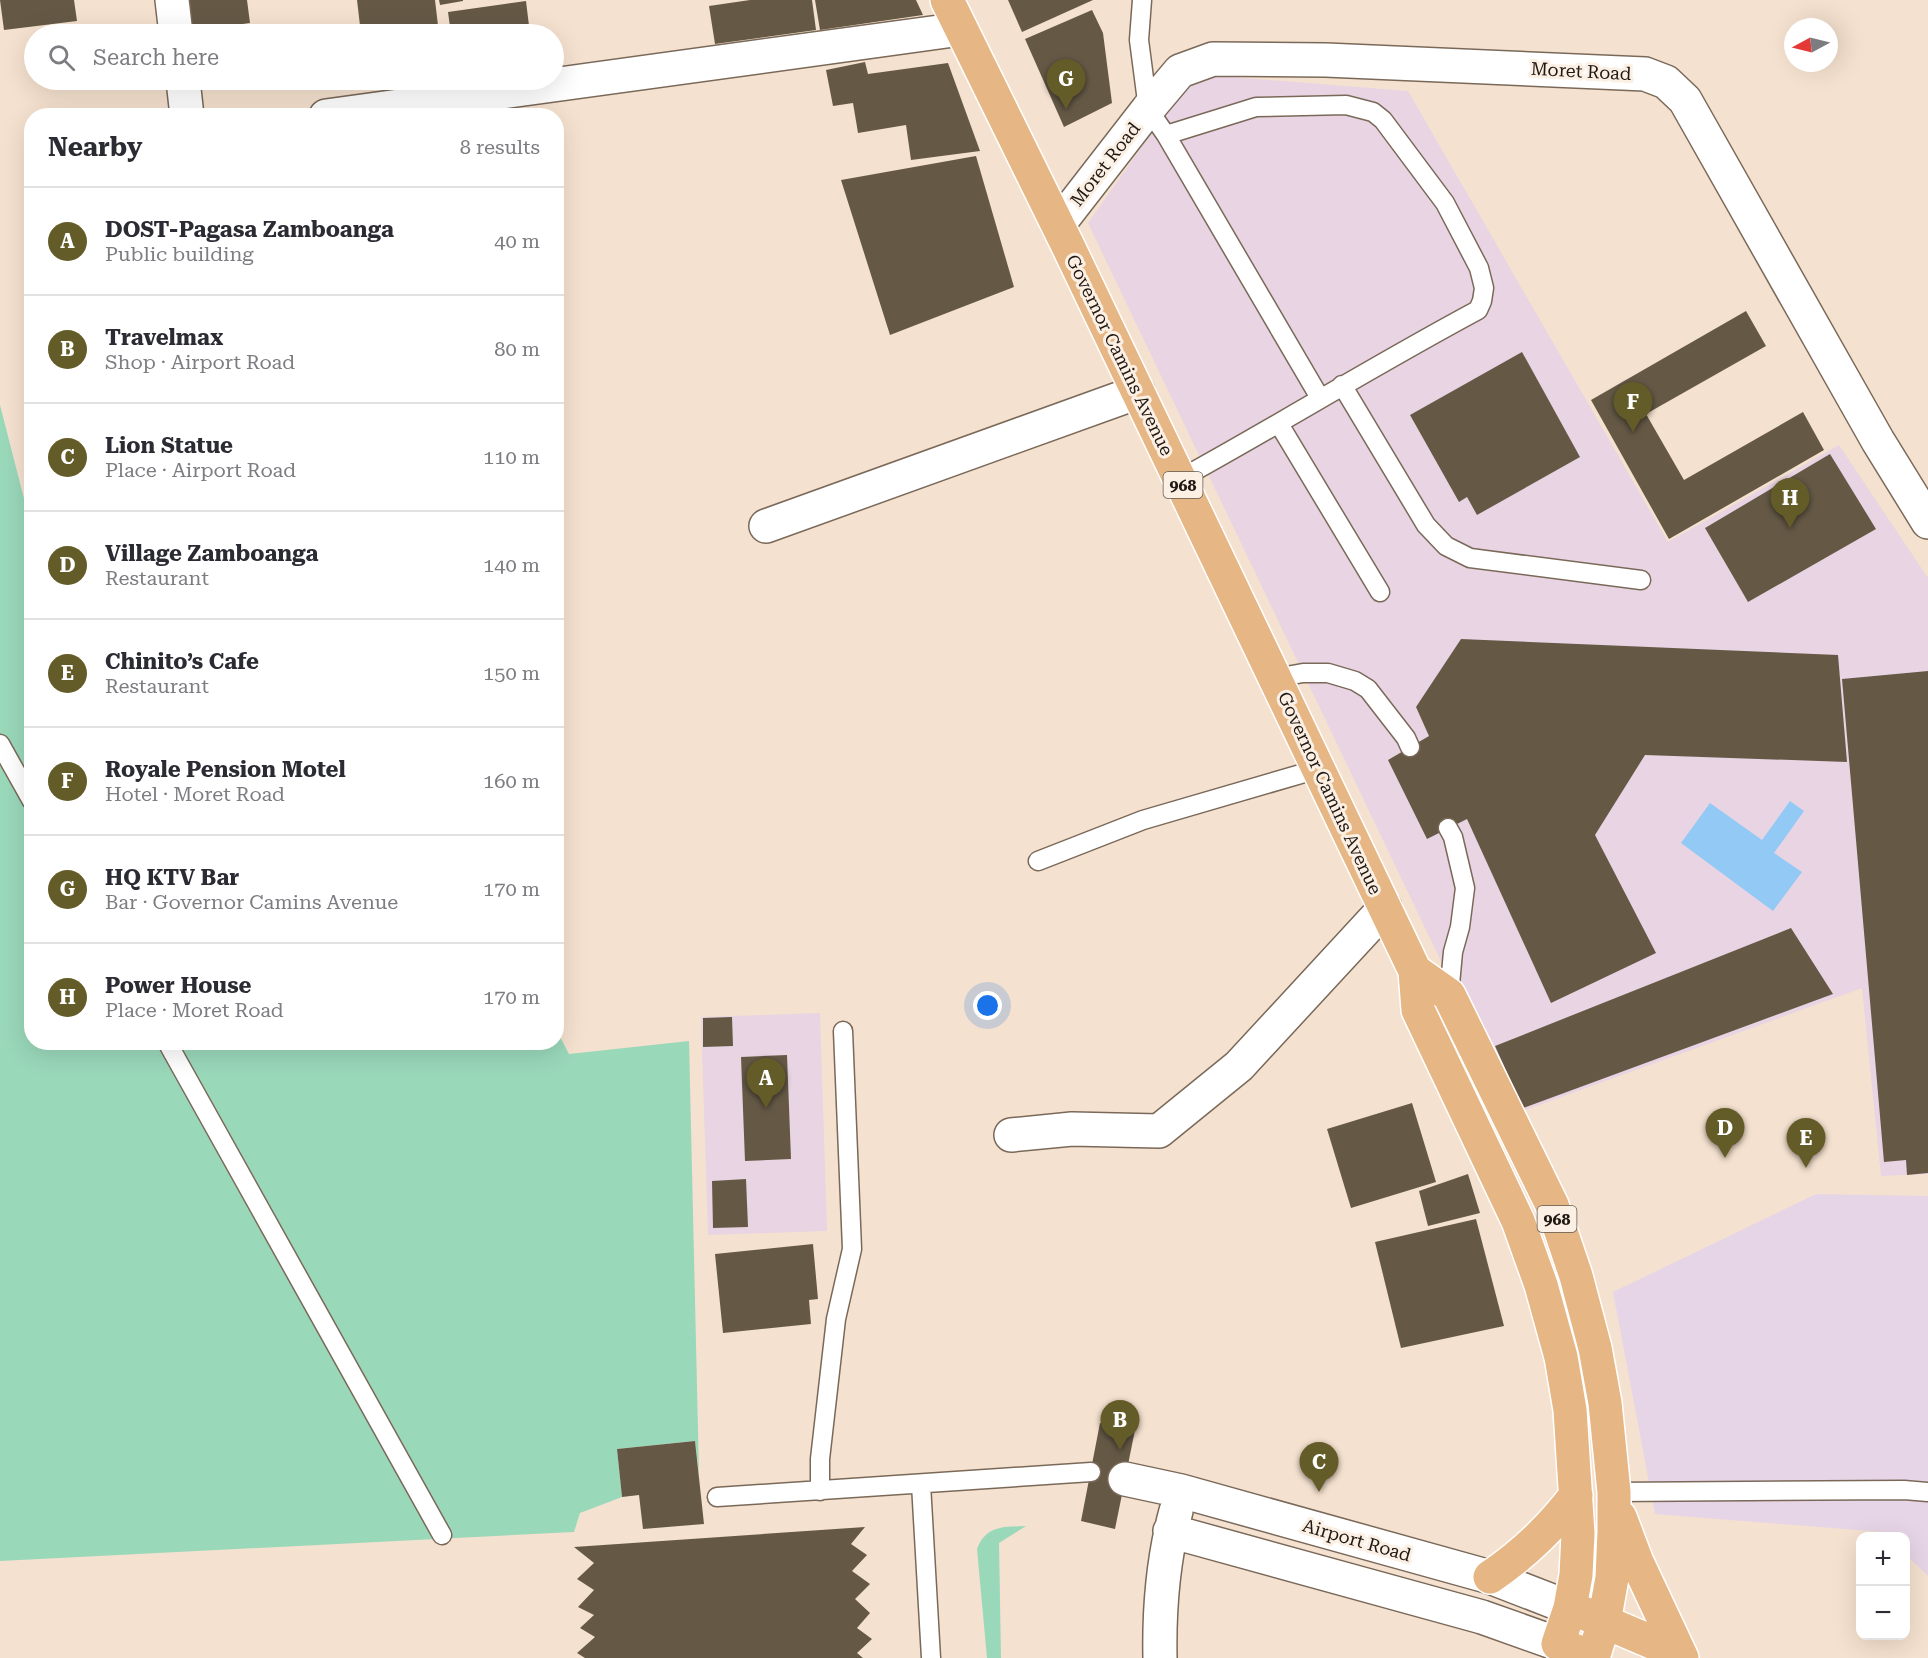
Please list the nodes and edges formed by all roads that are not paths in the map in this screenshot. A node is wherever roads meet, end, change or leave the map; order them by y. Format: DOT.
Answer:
graph roads {
  1 [pos="172,0"];
  2 [pos="947,0"];
  3 [pos="1143,0"];
  4 [pos="175,24"];
  5 [pos="961,29"];
  6 [pos="564,83"];
  7 [pos="184,90"];
  8 [pos="516,90"];
  9 [pos="187,108"];
  10 [pos="384,108"];
  11 [pos="1148,109"];
  12 [pos="1166,135"];
  13 [pos="1058,225"];
  14 [pos="1342,385"];
  15 [pos="1138,392"];
  16 [pos="1320,398"];
  17 [pos="1279,424"];
  18 [pos="1180,479"];
  19 [pos="1928,522"];
  20 [pos="766,526"];
  21 [pos="1641,580"];
  22 [pos="1380,592"];
  23 [pos="1275,678"];
  24 [pos="0,744"];
  25 [pos="1410,747"];
  26 [pos="1318,769"];
  27 [pos="24,787"];
  28 [pos="1448,828"];
  29 [pos="1038,861"];
  30 [pos="1385,908"];
  31 [pos="1415,971"];
  32 [pos="1449,995"];
  33 [pos="1418,1010"];
  34 [pos="843,1031"];
  35 [pos="171,1050"];
  36 [pos="1011,1135"];
  37 [pos="1091,1472"];
  38 [pos="1125,1479"];
  39 [pos="921,1484"];
  40 [pos="820,1491"];
  41 [pos="1181,1491"];
  42 [pos="1928,1492"];
  43 [pos="1576,1495"];
  44 [pos="717,1497"];
  45 [pos="1614,1497"];
  46 [pos="1170,1531"];
  47 [pos="442,1535"];
  48 [pos="1490,1577"];
  49 [pos="1570,1608"];
  50 [pos="1604,1622"];
  51 [pos="1558,1644"];
  52 [pos="932,1658"];
  53 [pos="1160,1658"];
  54 [pos="1594,1658"];
  55 [pos="1681,1658"];
  1 -- 4 [label="street"];
  2 -- 5 [label="main road, Governor Camins Avenue / 968"];
  3 -- 11 [label="lane"];
  5 -- 6 [label="street"];
  5 -- 13 [label="main road, Governor Camins Avenue / 968"];
  7 -- 9 [label="street"];
  8 -- 10 [label="street"];
  11 -- 12 [label="lane"];
  11 -- 13 [label="street, Moret Road"];
  11 -- 19 [label="street, Moret Road"];
  12 -- 14 [label="lane"];
  12 -- 16 [label="lane"];
  13 -- 15 [label="main road, Governor Camins Avenue / 968"];
  14 -- 16 [label="lane"];
  14 -- 21 [label="lane"];
  15 -- 18 [label="main road, Governor Camins Avenue / 968"];
  15 -- 20 [label="street"];
  16 -- 17 [label="lane"];
  17 -- 18 [label="lane"];
  17 -- 22 [label="lane"];
  18 -- 23 [label="main road, Governor Camins Avenue / 968"];
  23 -- 25 [label="lane"];
  23 -- 26 [label="main road, Governor Camins Avenue / 968"];
  24 -- 27 [label="lane"];
  26 -- 29 [label="lane"];
  26 -- 30 [label="main road, Governor Camins Avenue / 968"];
  28 -- 32 [label="lane"];
  30 -- 31 [label="main road, Governor Camins Avenue / 968"];
  30 -- 36 [label="street"];
  31 -- 32 [label="main road, Governor Camins Avenue / 968"];
  31 -- 33 [label="main road, Governor Camins Avenue / 968"];
  32 -- 33 [label="lane"];
  32 -- 45 [label="main road, Governor Camins Avenue / 968"];
  33 -- 43 [label="main road, Governor Camins Avenue / 968"];
  34 -- 40 [label="lane"];
  35 -- 47 [label="lane"];
  37 -- 39 [label="lane"];
  38 -- 41 [label="street, Airport Road"];
  39 -- 40 [label="lane"];
  39 -- 52 [label="lane"];
  40 -- 44 [label="lane"];
  41 -- 46 [label="street"];
  41 -- 48 [label="street, Airport Road"];
  42 -- 45 [label="lane"];
  43 -- 48 [label="main road"];
  43 -- 49 [label="main road, Governor Camins Avenue / 968"];
  45 -- 50 [label="main road, Governor Camins Avenue / 968"];
  45 -- 55 [label="main road"];
  46 -- 51 [label="street"];
  46 -- 53 [label="street"];
  48 -- 49 [label="street, Airport Road"];
  49 -- 50 [label="main road"];
  49 -- 51 [label="main road, Governor Camins Avenue / 968"];
  50 -- 54 [label="main road, Governor Camins Avenue / 968"];
  50 -- 55 [label="main road"];
  51 -- 54 [label="main road"];
}
